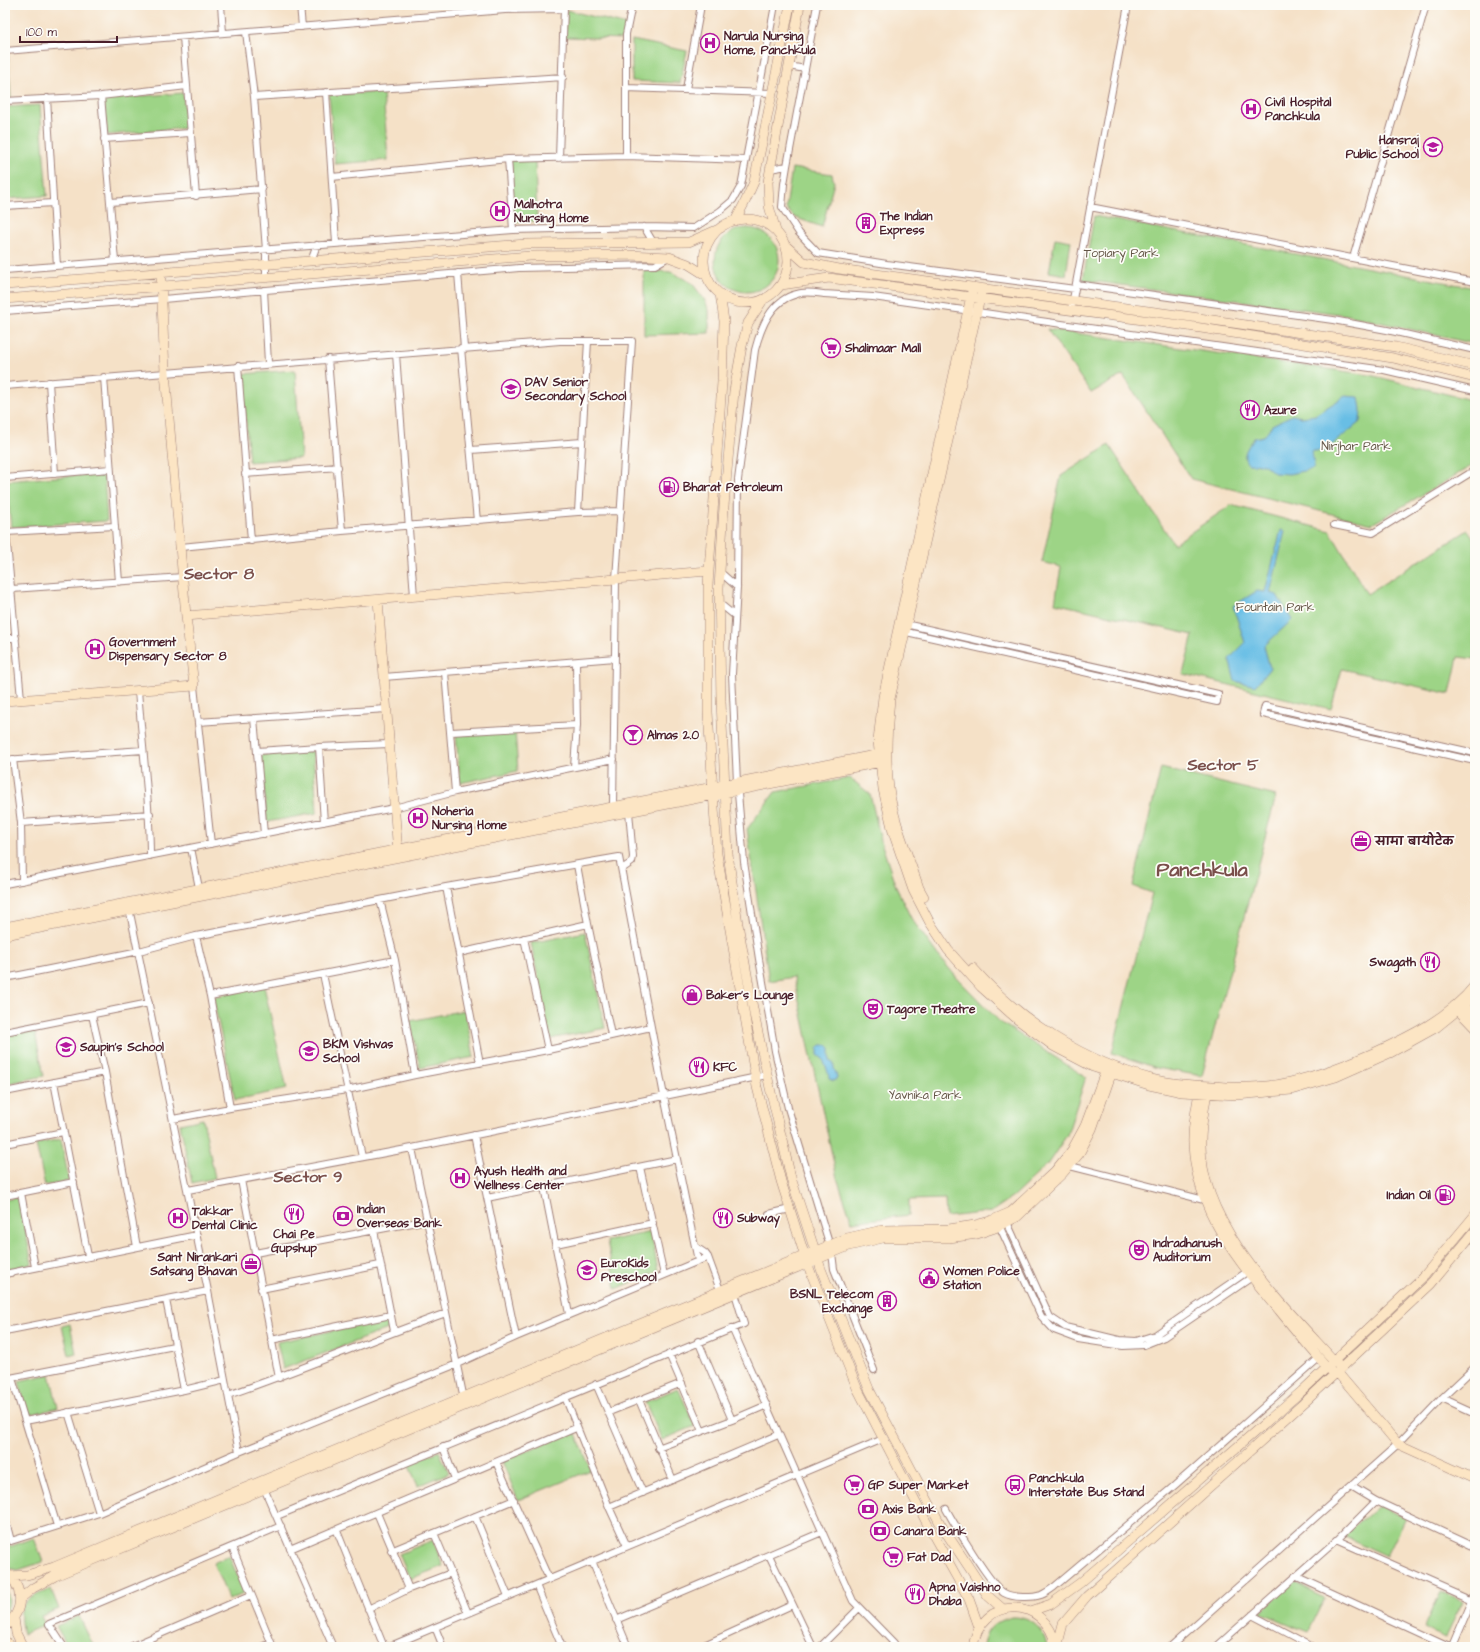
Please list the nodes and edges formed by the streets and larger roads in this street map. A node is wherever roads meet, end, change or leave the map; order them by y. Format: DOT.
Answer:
graph roads {
  1 [pos="221,5"];
  2 [pos="300,5"];
  3 [pos="632,5"];
  4 [pos="701,5"];
  5 [pos="775,5"];
  6 [pos="790,5"];
  7 [pos="800,5"];
  8 [pos="817,5"];
  9 [pos="1128,5"];
  10 [pos="1426,5"];
  11 [pos="564,7"];
  12 [pos="505,8"];
  13 [pos="302,27"];
  14 [pos="246,32"];
  15 [pos="223,33"];
  16 [pos="183,37"];
  17 [pos="5,51"];
  18 [pos="789,66"];
  19 [pos="805,69"];
  20 [pos="563,77"];
  21 [pos="187,86"];
  22 [pos="626,88"];
  23 [pos="686,89"];
  24 [pos="326,92"];
  25 [pos="759,92"];
  26 [pos="772,93"];
  27 [pos="101,96"];
  28 [pos="254,97"];
  29 [pos="48,98"];
  30 [pos="5,101"];
  31 [pos="190,133"];
  32 [pos="104,139"];
  33 [pos="626,156"];
  34 [pos="559,158"];
  35 [pos="508,160"];
  36 [pos="746,160"];
  37 [pos="787,166"];
  38 [pos="770,169"];
  39 [pos="332,177"];
  40 [pos="262,189"];
  41 [pos="196,196"];
  42 [pos="110,202"];
  43 [pos="53,203"];
  44 [pos="5,206"];
  45 [pos="1090,207"];
  46 [pos="735,221"];
  47 [pos="644,227"];
  48 [pos="720,228"];
  49 [pos="512,230"];
  50 [pos="776,231"];
  51 [pos="653,242"];
  52 [pos="336,243"];
  53 [pos="317,245"];
  54 [pos="785,245"];
  55 [pos="266,250"];
  56 [pos="669,257"];
  57 [pos="1353,258"];
  58 [pos="311,261"];
  59 [pos="115,262"];
  60 [pos="267,265"];
  61 [pos="57,266"];
  62 [pos="5,270"];
  63 [pos="161,273"];
  64 [pos="458,273"];
  65 [pos="707,276"];
  66 [pos="266,277"];
  67 [pos="1475,282"];
  68 [pos="5,285"];
  69 [pos="781,285"];
  70 [pos="162,286"];
  71 [pos="885,286"];
  72 [pos="1076,286"];
  73 [pos="978,288"];
  74 [pos="264,290"];
  75 [pos="720,294"];
  76 [pos="975,298"];
  77 [pos="5,299"];
  78 [pos="163,299"];
  79 [pos="883,299"];
  80 [pos="763,300"];
  81 [pos="1072,306"];
  82 [pos="972,310"];
  83 [pos="5,311"];
  84 [pos="588,340"];
  85 [pos="463,348"];
  86 [pos="1475,350"];
  87 [pos="396,354"];
  88 [pos="328,359"];
  89 [pos="268,364"];
  90 [pos="238,366"];
  91 [pos="1475,366"];
  92 [pos="165,372"];
  93 [pos="104,377"];
  94 [pos="1475,378"];
  95 [pos="49,382"];
  96 [pos="5,386"];
  97 [pos="1475,392"];
  98 [pos="582,442"];
  99 [pos="471,450"];
  100 [pos="338,467"];
  101 [pos="110,469"];
  102 [pos="1475,470"];
  103 [pos="56,474"];
  104 [pos="245,474"];
  105 [pos="5,478"];
  106 [pos="578,512"];
  107 [pos="621,512"];
  108 [pos="5,521"];
  109 [pos="478,521"];
  110 [pos="1334,525"];
  111 [pos="114,526"];
  112 [pos="409,526"];
  113 [pos="342,531"];
  114 [pos="6,532"];
  115 [pos="251,541"];
  116 [pos="181,547"];
  117 [pos="708,571"];
  118 [pos="720,572"];
  119 [pos="183,577"];
  120 [pos="616,579"];
  121 [pos="119,582"];
  122 [pos="737,587"];
  123 [pos="12,589"];
  124 [pos="414,596"];
  125 [pos="378,600"];
  126 [pos="719,603"];
  127 [pos="186,616"];
  128 [pos="735,616"];
  129 [pos="902,627"];
  130 [pos="5,638"];
  131 [pos="16,638"];
  132 [pos="615,658"];
  133 [pos="576,662"];
  134 [pos="445,672"];
  135 [pos="384,677"];
  136 [pos="194,686"];
  137 [pos="1190,688"];
  138 [pos="138,690"];
  139 [pos="1209,692"];
  140 [pos="1188,695"];
  141 [pos="21,700"];
  142 [pos="1208,700"];
  143 [pos="5,701"];
  144 [pos="386,709"];
  145 [pos="254,718"];
  146 [pos="198,722"];
  147 [pos="576,725"];
  148 [pos="450,732"];
  149 [pos="389,744"];
  150 [pos="319,747"];
  151 [pos="143,750"];
  152 [pos="257,751"];
  153 [pos="1475,753"];
  154 [pos="883,757"];
  155 [pos="13,759"];
  156 [pos="614,759"];
  157 [pos="5,760"];
  158 [pos="1475,761"];
  159 [pos="574,767"];
  160 [pos="738,786"];
  161 [pos="724,789"];
  162 [pos="712,791"];
  163 [pos="455,792"];
  164 [pos="613,806"];
  165 [pos="394,808"];
  166 [pos="629,812"];
  167 [pos="150,814"];
  168 [pos="324,822"];
  169 [pos="20,823"];
  170 [pos="264,834"];
  171 [pos="211,844"];
  172 [pos="191,848"];
  173 [pos="398,853"];
  174 [pos="150,856"];
  175 [pos="577,865"];
  176 [pos="622,869"];
  177 [pos="22,881"];
  178 [pos="5,884"];
  179 [pos="446,887"];
  180 [pos="199,888"];
  181 [pos="380,900"];
  182 [pos="129,906"];
  183 [pos="588,924"];
  184 [pos="5,927"];
  185 [pos="5,935"];
  186 [pos="196,936"];
  187 [pos="524,938"];
  188 [pos="139,951"];
  189 [pos="459,953"];
  190 [pos="394,960"];
  191 [pos="323,974"];
  192 [pos="5,978"];
  193 [pos="1475,985"];
  194 [pos="210,996"];
  195 [pos="1475,996"];
  196 [pos="149,1003"];
  197 [pos="1459,1005"];
  198 [pos="92,1015"];
  199 [pos="1475,1016"];
  200 [pos="651,1027"];
  201 [pos="1475,1028"];
  202 [pos="5,1032"];
  203 [pos="612,1035"];
  204 [pos="548,1050"];
  205 [pos="480,1063"];
  206 [pos="1110,1068"];
  207 [pos="105,1072"];
  208 [pos="415,1075"];
  209 [pos="767,1075"];
  210 [pos="755,1077"];
  211 [pos="54,1082"];
  212 [pos="1204,1089"];
  213 [pos="347,1090"];
  214 [pos="5,1092"];
  215 [pos="664,1096"];
  216 [pos="230,1108"];
  217 [pos="173,1120"];
  218 [pos="63,1132"];
  219 [pos="474,1135"];
  220 [pos="5,1144"];
  221 [pos="412,1148"];
  222 [pos="362,1157"];
  223 [pos="677,1159"];
  224 [pos="1065,1165"];
  225 [pos="640,1167"];
  226 [pos="241,1180"];
  227 [pos="74,1182"];
  228 [pos="544,1187"];
  229 [pos="188,1190"];
  230 [pos="21,1193"];
  231 [pos="5,1196"];
  232 [pos="487,1198"];
  233 [pos="1205,1200"];
  234 [pos="1214,1204"];
  235 [pos="790,1209"];
  236 [pos="769,1214"];
  237 [pos="1475,1215"];
  238 [pos="428,1220"];
  239 [pos="1001,1220"];
  240 [pos="653,1223"];
  241 [pos="374,1230"];
  242 [pos="1475,1231"];
  243 [pos="196,1235"];
  244 [pos="556,1244"];
  245 [pos="137,1247"];
  246 [pos="696,1247"];
  247 [pos="830,1249"];
  248 [pos="255,1253"];
  249 [pos="817,1255"];
  250 [pos="88,1256"];
  251 [pos="708,1257"];
  252 [pos="806,1259"];
  253 [pos="698,1261"];
  254 [pos="380,1265"];
  255 [pos="36,1267"];
  256 [pos="1252,1273"];
  257 [pos="5,1274"];
  258 [pos="664,1275"];
  259 [pos="261,1290"];
  260 [pos="720,1290"];
  261 [pos="208,1291"];
  262 [pos="736,1294"];
  263 [pos="166,1300"];
  264 [pos="446,1313"];
  265 [pos="569,1314"];
  266 [pos="391,1315"];
  267 [pos="732,1328"];
  268 [pos="5,1331"];
  269 [pos="394,1331"];
  270 [pos="516,1336"];
  271 [pos="271,1340"];
  272 [pos="698,1342"];
  273 [pos="174,1346"];
  274 [pos="669,1354"];
  275 [pos="1319,1358"];
  276 [pos="457,1364"];
  277 [pos="1330,1364"];
  278 [pos="1475,1367"];
  279 [pos="874,1370"];
  280 [pos="1337,1372"];
  281 [pos="8,1378"];
  282 [pos="278,1378"];
  283 [pos="225,1380"];
  284 [pos="682,1383"];
  285 [pos="596,1384"];
  286 [pos="184,1390"];
  287 [pos="228,1395"];
  288 [pos="564,1397"];
  289 [pos="1442,1398"];
  290 [pos="639,1400"];
  291 [pos="465,1401"];
  292 [pos="767,1405"];
  293 [pos="68,1412"];
  294 [pos="609,1412"];
  295 [pos="1475,1413"];
  296 [pos="732,1420"];
  297 [pos="24,1421"];
  298 [pos="576,1428"];
  299 [pos="702,1431"];
  300 [pos="778,1435"];
  301 [pos="883,1439"];
  302 [pos="1398,1444"];
  303 [pos="443,1447"];
  304 [pos="658,1448"];
  305 [pos="240,1452"];
  306 [pos="496,1462"];
  307 [pos="797,1475"];
  308 [pos="455,1479"];
  309 [pos="1475,1479"];
  310 [pos="673,1480"];
  311 [pos="263,1485"];
  312 [pos="1350,1486"];
  313 [pos="642,1493"];
  314 [pos="514,1500"];
  315 [pos="1376,1501"];
  316 [pos="609,1508"];
  317 [pos="946,1509"];
  318 [pos="99,1513"];
  319 [pos="377,1513"];
  320 [pos="277,1516"];
  321 [pos="475,1516"];
  322 [pos="5,1518"];
  323 [pos="57,1526"];
  324 [pos="281,1526"];
  325 [pos="337,1531"];
  326 [pos="822,1532"];
  327 [pos="434,1533"];
  328 [pos="1337,1540"];
  329 [pos="627,1546"];
  330 [pos="232,1547"];
  331 [pos="1475,1547"];
  332 [pos="290,1549"];
  333 [pos="391,1550"];
  334 [pos="769,1555"];
  335 [pos="592,1562"];
  336 [pos="452,1573"];
  337 [pos="8,1574"];
  338 [pos="1295,1576"];
  339 [pos="549,1579"];
  340 [pos="536,1585"];
  341 [pos="409,1589"];
  342 [pos="1475,1593"];
  343 [pos="252,1596"];
  344 [pos="508,1596"];
  345 [pos="20,1599"];
  346 [pos="1473,1600"];
  347 [pos="792,1605"];
  348 [pos="859,1608"];
  349 [pos="368,1609"];
  350 [pos="1003,1610"];
  351 [pos="1031,1611"];
  352 [pos="468,1613"];
  353 [pos="1252,1615"];
  354 [pos="14,1618"];
  355 [pos="616,1620"];
  356 [pos="5,1626"];
  357 [pos="435,1627"];
  358 [pos="979,1627"];
  359 [pos="5,1641"];
  360 [pos="272,1645"];
  361 [pos="1304,1645"];
  362 [pos="12,1647"];
  363 [pos="23,1647"];
  364 [pos="64,1647"];
  365 [pos="130,1647"];
  366 [pos="261,1647"];
  367 [pos="333,1647"];
  368 [pos="384,1647"];
  369 [pos="388,1647"];
  370 [pos="443,1647"];
  371 [pos="562,1647"];
  372 [pos="628,1647"];
  373 [pos="700,1647"];
  374 [pos="812,1647"];
  375 [pos="820,1647"];
  376 [pos="890,1647"];
  377 [pos="972,1647"];
  378 [pos="1057,1647"];
  379 [pos="1170,1647"];
  380 [pos="1216,1647"];
  381 [pos="1313,1647"];
  382 [pos="1451,1647"];
  1 -- 15 [label="street"];
  2 -- 13 [label="street"];
  3 -- 22 [label="street"];
  4 -- 23 [label="street"];
  5 -- 25 [label="street"];
  6 -- 26 [label="street"];
  7 -- 18 [label="street"];
  8 -- 19 [label="street"];
  9 -- 45 [label="street"];
  10 -- 57 [label="street"];
  11 -- 12 [label="street"];
  11 -- 20 [label="street"];
  12 -- 13 [label="street"];
  13 -- 14 [label="street"];
  14 -- 15 [label="street"];
  14 -- 28 [label="street"];
  15 -- 16 [label="street"];
  16 -- 17 [label="street"];
  16 -- 21 [label="street"];
  18 -- 19 [label="street"];
  18 -- 38 [label="street"];
  19 -- 37 [label="street"];
  20 -- 24 [label="street"];
  20 -- 34 [label="street"];
  21 -- 27 [label="street"];
  21 -- 31 [label="street"];
  22 -- 23 [label="street"];
  22 -- 33 [label="street"];
  23 -- 25 [label="street"];
  24 -- 28 [label="street"];
  24 -- 39 [label="street"];
  25 -- 26 [label="street"];
  25 -- 36 [label="street"];
  26 -- 46 [label="street"];
  27 -- 29 [label="street"];
  27 -- 32 [label="street"];
  28 -- 40 [label="street"];
  29 -- 30 [label="street"];
  29 -- 43 [label="street"];
  31 -- 32 [label="street"];
  31 -- 41 [label="street"];
  32 -- 42 [label="street"];
  33 -- 34 [label="street"];
  33 -- 36 [label="street"];
  34 -- 35 [label="street"];
  35 -- 39 [label="street"];
  35 -- 49 [label="street"];
  36 -- 47 [label="street"];
  37 -- 38 [label="street"];
  37 -- 72 [label="street"];
  38 -- 50 [label="street"];
  39 -- 52 [label="street"];
  40 -- 41 [label="street"];
  40 -- 55 [label="street"];
  41 -- 42 [label="street"];
  42 -- 59 [label="street"];
  43 -- 44 [label="street"];
  43 -- 61 [label="street"];
  45 -- 57 [label="street"];
  45 -- 72 [label="street"];
  46 -- 48 [label="street"];
  46 -- 50 [label="street"];
  47 -- 49 [label="street"];
  47 -- 51 [label="street"];
  48 -- 51 [label="street"];
  48 -- 65 [label="street"];
  49 -- 52 [label="street"];
  50 -- 54 [label="street"];
  51 -- 58 [label="street"];
  52 -- 53 [label="street"];
  53 -- 55 [label="street"];
  53 -- 58 [label="street"];
  54 -- 69 [label="street"];
  54 -- 73 [label="street"];
  55 -- 59 [label="street"];
  55 -- 60 [label="street"];
  56 -- 64 [label="street"];
  56 -- 65 [label="street"];
  56 -- 66 [label="street"];
  57 -- 67 [label="street"];
  58 -- 60 [label="street"];
  59 -- 61 [label="street"];
  60 -- 63 [label="street"];
  60 -- 66 [label="street"];
  61 -- 62 [label="street"];
  63 -- 68 [label="street"];
  63 -- 70 [label="street"];
  64 -- 74 [label="street"];
  64 -- 85 [label="street"];
  65 -- 75 [label="street"];
  66 -- 70 [label="street"];
  69 -- 71 [label="street"];
  69 -- 80 [label="street"];
  70 -- 77 [label="street"];
  70 -- 78 [label="street"];
  71 -- 76 [label="street"];
  71 -- 79 [label="street"];
  72 -- 81 [label="street"];
  72 -- 86 [label="street"];
  73 -- 76 [label="street"];
  73 -- 81 [label="street"];
  74 -- 78 [label="street"];
  74 -- 89 [label="street"];
  75 -- 80 [label="street"];
  75 -- 117 [label="street"];
  76 -- 81 [label="street"];
  76 -- 82 [label="street"];
  78 -- 83 [label="street"];
  78 -- 92 [label="street"];
  79 -- 82 [label="street"];
  79 -- 122 [label="street"];
  80 -- 118 [label="street"];
  81 -- 91 [label="street"];
  81 -- 94 [label="street"];
  82 -- 97 [label="street"];
  82 -- 129 [label="street"];
  84 -- 85 [label="street"];
  84 -- 98 [label="street"];
  84 -- 107 [label="street"];
  85 -- 87 [label="street"];
  85 -- 99 [label="street"];
  87 -- 88 [label="street"];
  87 -- 112 [label="street"];
  88 -- 89 [label="street"];
  88 -- 100 [label="street"];
  89 -- 90 [label="street"];
  90 -- 92 [label="street"];
  90 -- 104 [label="street"];
  92 -- 93 [label="street"];
  92 -- 116 [label="street"];
  93 -- 95 [label="street"];
  93 -- 101 [label="street"];
  95 -- 96 [label="street"];
  95 -- 103 [label="street"];
  98 -- 99 [label="street"];
  98 -- 106 [label="street"];
  99 -- 109 [label="street"];
  100 -- 104 [label="street"];
  100 -- 113 [label="street"];
  101 -- 103 [label="street"];
  101 -- 111 [label="street"];
  102 -- 110 [label="street"];
  103 -- 105 [label="street"];
  104 -- 115 [label="street"];
  106 -- 107 [label="street"];
  106 -- 109 [label="street"];
  107 -- 120 [label="street"];
  108 -- 114 [label="street"];
  109 -- 112 [label="street"];
  111 -- 114 [label="street"];
  111 -- 121 [label="street"];
  112 -- 113 [label="street"];
  112 -- 124 [label="street"];
  113 -- 115 [label="street"];
  114 -- 123 [label="street"];
  115 -- 116 [label="street"];
  116 -- 119 [label="street"];
  117 -- 120 [label="street"];
  117 -- 162 [label="street"];
  118 -- 122 [label="street"];
  118 -- 126 [label="street"];
  119 -- 121 [label="street"];
  119 -- 127 [label="street"];
  120 -- 124 [label="street"];
  120 -- 132 [label="street"];
  121 -- 123 [label="street"];
  122 -- 128 [label="street"];
  123 -- 131 [label="street"];
  124 -- 125 [label="street"];
  125 -- 127 [label="street"];
  125 -- 135 [label="street"];
  126 -- 128 [label="street"];
  126 -- 161 [label="street"];
  127 -- 136 [label="street"];
  128 -- 160 [label="street"];
  129 -- 137 [label="street"];
  129 -- 140 [label="street"];
  129 -- 154 [label="street"];
  130 -- 131 [label="street"];
  131 -- 141 [label="street"];
  132 -- 133 [label="street"];
  132 -- 156 [label="street"];
  133 -- 134 [label="street"];
  133 -- 147 [label="street"];
  134 -- 135 [label="street"];
  134 -- 148 [label="street"];
  135 -- 144 [label="street"];
  136 -- 138 [label="street"];
  136 -- 146 [label="street"];
  137 -- 139 [label="street"];
  137 -- 140 [label="street"];
  138 -- 141 [label="street"];
  138 -- 151 [label="street"];
  139 -- 142 [label="street"];
  139 -- 142 [label="street"];
  140 -- 142 [label="street"];
  141 -- 143 [label="street"];
  144 -- 145 [label="street"];
  144 -- 149 [label="street"];
  145 -- 146 [label="street"];
  145 -- 152 [label="street"];
  146 -- 171 [label="street"];
  147 -- 148 [label="street"];
  147 -- 159 [label="street"];
  148 -- 163 [label="street"];
  149 -- 150 [label="street"];
  149 -- 165 [label="street"];
  150 -- 152 [label="street"];
  150 -- 168 [label="street"];
  151 -- 155 [label="street"];
  151 -- 167 [label="street"];
  152 -- 170 [label="street"];
  153 -- 158 [label="street"];
  154 -- 160 [label="street"];
  154 -- 206 [label="street"];
  155 -- 157 [label="street"];
  155 -- 169 [label="street"];
  156 -- 159 [label="street"];
  156 -- 164 [label="street"];
  159 -- 163 [label="street"];
  160 -- 161 [label="street"];
  160 -- 247 [label="street"];
  161 -- 162 [label="street"];
  161 -- 209 [label="street"];
  162 -- 164 [label="street"];
  162 -- 166 [label="street"];
  162 -- 210 [label="street"];
  163 -- 165 [label="street"];
  164 -- 173 [label="street"];
  165 -- 168 [label="street"];
  165 -- 173 [label="street"];
  166 -- 173 [label="street"];
  166 -- 176 [label="street"];
  167 -- 169 [label="street"];
  167 -- 174 [label="street"];
  168 -- 170 [label="street"];
  169 -- 177 [label="street"];
  170 -- 171 [label="street"];
  171 -- 172 [label="street"];
  172 -- 174 [label="street"];
  172 -- 180 [label="street"];
  173 -- 180 [label="street"];
  173 -- 182 [label="street"];
  174 -- 177 [label="street"];
  175 -- 176 [label="street"];
  175 -- 179 [label="street"];
  175 -- 183 [label="street"];
  176 -- 200 [label="street"];
  177 -- 178 [label="street"];
  179 -- 181 [label="street"];
  179 -- 189 [label="street"];
  180 -- 182 [label="street"];
  181 -- 186 [label="street"];
  181 -- 190 [label="street"];
  182 -- 184 [label="street"];
  182 -- 185 [label="street"];
  182 -- 188 [label="street"];
  183 -- 187 [label="street"];
  183 -- 203 [label="street"];
  186 -- 188 [label="street"];
  186 -- 194 [label="street"];
  187 -- 189 [label="street"];
  187 -- 204 [label="street"];
  188 -- 192 [label="street"];
  188 -- 196 [label="street"];
  189 -- 205 [label="street"];
  190 -- 191 [label="street"];
  190 -- 208 [label="street"];
  191 -- 194 [label="street"];
  191 -- 213 [label="street"];
  193 -- 197 [label="street"];
  194 -- 216 [label="street"];
  195 -- 197 [label="street"];
  196 -- 198 [label="street"];
  196 -- 217 [label="street"];
  197 -- 199 [label="street"];
  197 -- 201 [label="street"];
  197 -- 212 [label="street"];
  198 -- 202 [label="street"];
  198 -- 207 [label="street"];
  200 -- 203 [label="street"];
  200 -- 215 [label="street"];
  203 -- 204 [label="street"];
  204 -- 205 [label="street"];
  205 -- 208 [label="street"];
  206 -- 212 [label="street"];
  206 -- 224 [label="street"];
  207 -- 211 [label="street"];
  207 -- 245 [label="street"];
  208 -- 213 [label="street"];
  209 -- 210 [label="street"];
  209 -- 249 [label="street"];
  210 -- 215 [label="street"];
  210 -- 235 [label="street"];
  211 -- 214 [label="street"];
  211 -- 218 [label="street"];
  212 -- 233 [label="street"];
  212 -- 234 [label="street"];
  213 -- 216 [label="street"];
  213 -- 222 [label="street"];
  215 -- 219 [label="street"];
  215 -- 223 [label="street"];
  216 -- 217 [label="street"];
  217 -- 229 [label="street"];
  218 -- 220 [label="street"];
  218 -- 227 [label="street"];
  219 -- 221 [label="street"];
  219 -- 232 [label="street"];
  221 -- 222 [label="street"];
  221 -- 238 [label="street"];
  222 -- 226 [label="street"];
  223 -- 225 [label="street"];
  223 -- 246 [label="street"];
  224 -- 233 [label="street"];
  224 -- 239 [label="street"];
  225 -- 228 [label="street"];
  225 -- 240 [label="street"];
  226 -- 229 [label="street"];
  226 -- 248 [label="street"];
  227 -- 230 [label="street"];
  227 -- 250 [label="street"];
  228 -- 232 [label="street"];
  228 -- 244 [label="street"];
  229 -- 243 [label="street"];
  230 -- 231 [label="street"];
  230 -- 255 [label="street"];
  232 -- 270 [label="street"];
  233 -- 234 [label="street"];
  233 -- 256 [label="street"];
  234 -- 256 [label="street"];
  235 -- 236 [label="street"];
  235 -- 252 [label="street"];
  237 -- 277 [label="street"];
  238 -- 241 [label="street"];
  238 -- 264 [label="street"];
  239 -- 247 [label="street"];
  239 -- 256 [label="street"];
  240 -- 244 [label="street"];
  240 -- 258 [label="street"];
  241 -- 248 [label="street"];
  241 -- 254 [label="street"];
  242 -- 280 [label="street"];
  243 -- 245 [label="street"];
  243 -- 261 [label="street"];
  244 -- 265 [label="street"];
  245 -- 250 [label="street"];
  246 -- 251 [label="street"];
  246 -- 253 [label="street"];
  247 -- 249 [label="street"];
  247 -- 279 [label="street"];
  248 -- 259 [label="street"];
  249 -- 252 [label="street"];
  249 -- 350 [label="street"];
  250 -- 255 [label="street"];
  251 -- 253 [label="street"];
  251 -- 260 [label="street"];
  252 -- 260 [label="street"];
  252 -- 262 [label="street"];
  252 -- 301 [label="street"];
  253 -- 258 [label="street"];
  254 -- 259 [label="street"];
  254 -- 266 [label="street"];
  255 -- 257 [label="street"];
  256 -- 275 [label="street"];
  256 -- 277 [label="street"];
  258 -- 265 [label="street"];
  259 -- 271 [label="street"];
  260 -- 291 [label="street"];
  261 -- 263 [label="street"];
  261 -- 283 [label="street"];
  262 -- 267 [label="street"];
  262 -- 291 [label="street"];
  263 -- 268 [label="street"];
  263 -- 273 [label="street"];
  264 -- 269 [label="street"];
  264 -- 276 [label="street"];
  265 -- 270 [label="street"];
  266 -- 269 [label="street"];
  266 -- 271 [label="street"];
  267 -- 272 [label="street"];
  267 -- 292 [label="street"];
  269 -- 282 [label="street"];
  270 -- 276 [label="street"];
  271 -- 282 [label="street"];
  272 -- 274 [label="street"];
  272 -- 296 [label="street"];
  273 -- 281 [label="street"];
  273 -- 286 [label="street"];
  274 -- 284 [label="street"];
  274 -- 285 [label="street"];
  275 -- 277 [label="street"];
  275 -- 317 [label="street"];
  276 -- 291 [label="street"];
  276 -- 305 [label="street"];
  277 -- 280 [label="street"];
  277 -- 351 [label="street"];
  278 -- 289 [label="street"];
  280 -- 302 [label="street"];
  280 -- 378 [label="street"];
  281 -- 297 [label="street"];
  282 -- 287 [label="street"];
  283 -- 286 [label="street"];
  283 -- 287 [label="street"];
  284 -- 290 [label="street"];
  284 -- 299 [label="street"];
  285 -- 288 [label="street"];
  285 -- 294 [label="street"];
  286 -- 293 [label="street"];
  287 -- 305 [label="street"];
  288 -- 298 [label="street"];
  288 -- 303 [label="street"];
  289 -- 295 [label="street"];
  289 -- 302 [label="street"];
  290 -- 294 [label="street"];
  290 -- 304 [label="street"];
  291 -- 311 [label="street"];
  292 -- 296 [label="street"];
  292 -- 300 [label="street"];
  293 -- 297 [label="street"];
  293 -- 318 [label="street"];
  294 -- 313 [label="street"];
  296 -- 299 [label="street"];
  297 -- 323 [label="street"];
  298 -- 306 [label="street"];
  298 -- 316 [label="street"];
  299 -- 304 [label="street"];
  300 -- 307 [label="street"];
  300 -- 310 [label="street"];
  301 -- 307 [label="street"];
  301 -- 358 [label="street"];
  302 -- 309 [label="street"];
  302 -- 312 [label="street"];
  303 -- 308 [label="street"];
  303 -- 320 [label="street"];
  304 -- 310 [label="street"];
  305 -- 318 [label="street"];
  306 -- 308 [label="street"];
  306 -- 314 [label="street"];
  307 -- 326 [label="street"];
  307 -- 329 [label="street"];
  308 -- 319 [label="street"];
  310 -- 313 [label="street"];
  311 -- 320 [label="street"];
  311 -- 337 [label="street"];
  311 -- 345 [label="street"];
  312 -- 315 [label="street"];
  312 -- 379 [label="street"];
  313 -- 316 [label="street"];
  314 -- 321 [label="street"];
  314 -- 339 [label="street"];
  315 -- 328 [label="street"];
  315 -- 331 [label="street"];
  316 -- 329 [label="street"];
  318 -- 323 [label="street"];
  319 -- 325 [label="street"];
  319 -- 333 [label="street"];
  320 -- 324 [label="street"];
  321 -- 327 [label="street"];
  321 -- 344 [label="street"];
  322 -- 323 [label="street"];
  324 -- 330 [label="street"];
  324 -- 332 [label="street"];
  325 -- 332 [label="street"];
  325 -- 349 [label="street"];
  326 -- 334 [label="street"];
  326 -- 348 [label="street"];
  327 -- 333 [label="street"];
  327 -- 336 [label="street"];
  328 -- 338 [label="street"];
  328 -- 346 [label="street"];
  329 -- 335 [label="street"];
  330 -- 343 [label="street"];
  330 -- 364 [label="street"];
  332 -- 367 [label="street"];
  333 -- 341 [label="street"];
  334 -- 347 [label="street"];
  334 -- 355 [label="street"];
  335 -- 339 [label="street"];
  335 -- 355 [label="street"];
  336 -- 341 [label="street"];
  336 -- 352 [label="street"];
  337 -- 345 [label="street"];
  338 -- 353 [label="street"];
  338 -- 382 [label="street"];
  339 -- 340 [label="street"];
  340 -- 344 [label="street"];
  340 -- 371 [label="street"];
  341 -- 349 [label="street"];
  342 -- 346 [label="street"];
  343 -- 360 [label="street"];
  343 -- 365 [label="street"];
  344 -- 352 [label="street"];
  345 -- 354 [label="street"];
  346 -- 382 [label="street"];
  347 -- 373 [label="street"];
  347 -- 374 [label="street"];
  348 -- 375 [label="street"];
  348 -- 376 [label="street"];
  349 -- 368 [label="street"];
  350 -- 351 [label="street"];
  350 -- 358 [label="street"];
  351 -- 378 [label="street"];
  352 -- 357 [label="street"];
  353 -- 361 [label="street"];
  353 -- 380 [label="street"];
  354 -- 356 [label="street"];
  354 -- 363 [label="street"];
  355 -- 372 [label="street"];
  357 -- 369 [label="street"];
  357 -- 370 [label="street"];
  358 -- 377 [label="street"];
  359 -- 362 [label="street"];
  360 -- 366 [label="street"];
  361 -- 381 [label="street"];
}
